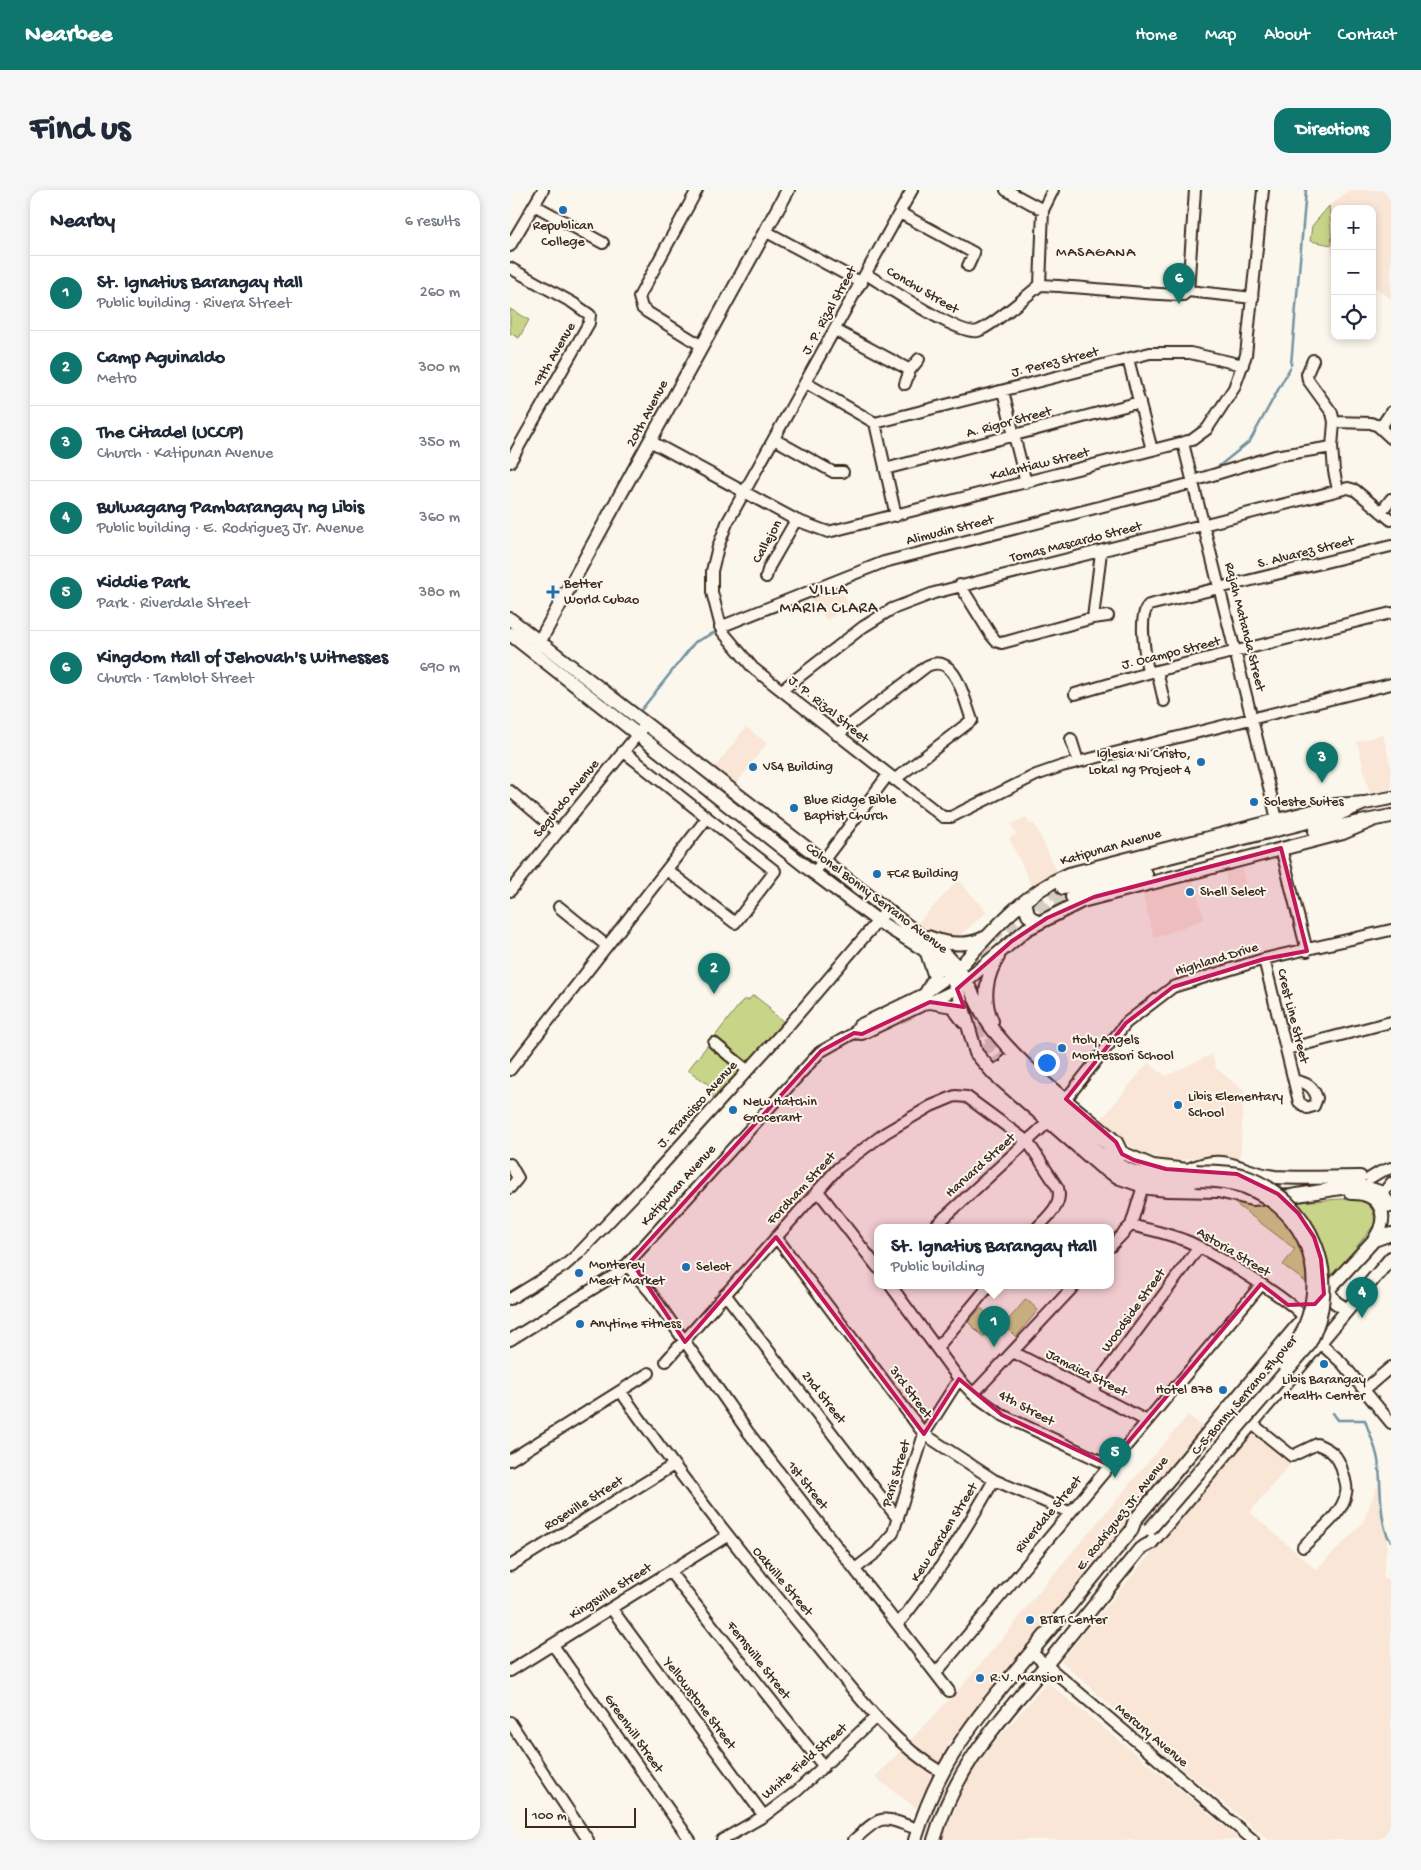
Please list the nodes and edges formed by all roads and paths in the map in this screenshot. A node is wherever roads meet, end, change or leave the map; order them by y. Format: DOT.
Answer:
graph roads {
  1 [pos="543,190"];
  2 [pos="697,190"];
  3 [pos="788,190"];
  4 [pos="912,190"];
  5 [pos="1006,190"];
  6 [pos="1053,190"];
  7 [pos="1195,190"];
  8 [pos="1263,190"];
  9 [pos="534,205"];
  10 [pos="1043,210"];
  11 [pos="900,213"];
  12 [pos="514,229"];
  13 [pos="765,231"];
  14 [pos="603,243"];
  15 [pos="510,246"];
  16 [pos="968,266"];
  17 [pos="510,268"];
  18 [pos="864,278"];
  19 [pos="1040,285"];
  20 [pos="1188,291"];
  21 [pos="1253,298"];
  22 [pos="835,330"];
  23 [pos="702,346"];
  24 [pos="919,358"];
  25 [pos="1128,359"];
  26 [pos="1313,360"];
  27 [pos="1243,365"];
  28 [pos="910,370"];
  29 [pos="806,383"];
  30 [pos="905,384"];
  31 [pos="1003,391"];
  32 [pos="1140,402"];
  33 [pos="1391,412"];
  34 [pos="1334,422"];
  35 [pos="875,423"];
  36 [pos="1378,426"];
  37 [pos="1014,436"];
  38 [pos="1391,438"];
  39 [pos="774,439"];
  40 [pos="650,441"];
  41 [pos="1183,442"];
  42 [pos="1332,446"];
  43 [pos="1152,450"];
  44 [pos="510,462"];
  45 [pos="885,469"];
  46 [pos="843,472"];
  47 [pos="1193,482"];
  48 [pos="1026,483"];
  49 [pos="1338,490"];
  50 [pos="745,491"];
  51 [pos="1391,499"];
  52 [pos="1381,512"];
  53 [pos="896,516"];
  54 [pos="796,520"];
  55 [pos="1391,520"];
  56 [pos="1204,524"];
  57 [pos="1391,546"];
  58 [pos="1101,552"];
  59 [pos="766,577"];
  60 [pos="960,585"];
  61 [pos="1220,589"];
  62 [pos="1391,613"];
  63 [pos="1108,616"];
  64 [pos="1093,618"];
  65 [pos="510,619"];
  66 [pos="720,627"];
  67 [pos="510,634"];
  68 [pos="996,641"];
  69 [pos="984,644"];
  70 [pos="536,647"];
  71 [pos="1235,652"];
  72 [pos="1153,672"];
  73 [pos="1391,684"];
  74 [pos="782,690"];
  75 [pos="1075,694"];
  76 [pos="1164,701"];
  77 [pos="1253,718"];
  78 [pos="641,730"];
  79 [pos="837,735"];
  80 [pos="1071,738"];
  81 [pos="623,751"];
  82 [pos="1078,761"];
  83 [pos="891,778"];
  84 [pos="510,791"];
  85 [pos="1391,798"];
  86 [pos="1365,803"];
  87 [pos="1391,816"];
  88 [pos="707,818"];
  89 [pos="1277,819"];
  90 [pos="1371,820"];
  91 [pos="558,832"];
  92 [pos="1281,848"];
  93 [pos="824,860"];
  94 [pos="667,870"];
  95 [pos="814,873"];
  96 [pos="511,888"];
  97 [pos="1025,901"];
  98 [pos="559,907"];
  99 [pos="888,910"];
  100 [pos="1014,910"];
  101 [pos="878,921"];
  102 [pos="1033,926"];
  103 [pos="1391,930"];
  104 [pos="918,933"];
  105 [pos="986,937"];
  106 [pos="1006,945"];
  107 [pos="607,946"];
  108 [pos="1307,951"];
  109 [pos="926,952"];
  110 [pos="1264,959"];
  111 [pos="954,972"];
  112 [pos="962,985"];
  113 [pos="928,998"];
  114 [pos="1391,1022"];
  115 [pos="970,1031"];
  116 [pos="1004,1042"];
  117 [pos="714,1043"];
  118 [pos="1286,1050"];
  119 [pos="510,1070"];
  120 [pos="747,1070"];
  121 [pos="1294,1080"];
  122 [pos="1066,1099"];
  123 [pos="1046,1124"];
  124 [pos="1028,1142"];
  125 [pos="1122,1154"];
  126 [pos="510,1164"];
  127 [pos="1391,1168"];
  128 [pos="1193,1174"];
  129 [pos="1370,1178"];
  130 [pos="1143,1186"];
  131 [pos="510,1188"];
  132 [pos="1390,1188"];
  133 [pos="818,1191"];
  134 [pos="1291,1196"];
  135 [pos="1391,1206"];
  136 [pos="937,1224"];
  137 [pos="1040,1224"];
  138 [pos="1131,1225"];
  139 [pos="1391,1234"];
  140 [pos="776,1237"];
  141 [pos="1374,1240"];
  142 [pos="1114,1243"];
  143 [pos="1199,1247"];
  144 [pos="1391,1258"];
  145 [pos="629,1263"];
  146 [pos="874,1263"];
  147 [pos="1261,1284"];
  148 [pos="893,1289"];
  149 [pos="986,1289"];
  150 [pos="1071,1289"];
  151 [pos="1328,1290"];
  152 [pos="725,1294"];
  153 [pos="510,1299"];
  154 [pos="1315,1304"];
  155 [pos="1288,1305"];
  156 [pos="1348,1310"];
  157 [pos="1304,1318"];
  158 [pos="510,1340"];
  159 [pos="685,1342"];
  160 [pos="1320,1343"];
  161 [pos="937,1348"];
  162 [pos="1013,1352"];
  163 [pos="666,1361"];
  164 [pos="1391,1367"];
  165 [pos="650,1373"];
  166 [pos="959,1379"];
  167 [pos="1250,1382"];
  168 [pos="1364,1390"];
  169 [pos="1092,1391"];
  170 [pos="620,1392"];
  171 [pos="973,1394"];
  172 [pos="1271,1398"];
  173 [pos="1147,1421"];
  174 [pos="1251,1423"];
  175 [pos="1391,1423"];
  176 [pos="924,1434"];
  177 [pos="510,1460"];
  178 [pos="1109,1465"];
  179 [pos="672,1466"];
  180 [pos="994,1480"];
  181 [pos="1069,1512"];
  182 [pos="898,1519"];
  183 [pos="1140,1529"];
  184 [pos="726,1536"];
  185 [pos="1303,1547"];
  186 [pos="1140,1548"];
  187 [pos="510,1566"];
  188 [pos="855,1569"];
  189 [pos="670,1572"];
  190 [pos="611,1608"];
  191 [pos="898,1624"];
  192 [pos="553,1645"];
  193 [pos="1031,1652"];
  194 [pos="1046,1665"];
  195 [pos="510,1671"];
  196 [pos="936,1673"];
  197 [pos="949,1691"];
  198 [pos="876,1717"];
  199 [pos="510,1722"];
  200 [pos="824,1768"];
  201 [pos="941,1772"];
  202 [pos="764,1816"];
  203 [pos="916,1835"];
  204 [pos="588,1840"];
  205 [pos="690,1840"];
  206 [pos="722,1840"];
  207 [pos="854,1840"];
  208 [pos="934,1840"];
  209 [pos="1252,1840"];
  1 -- 9 [label="street"];
  2 -- 23 [label="street"];
  3 -- 13 [label="main road, 20th Avenue"];
  4 -- 11 [label="street, J. P. Rizal Street"];
  5 -- 10 [label="street"];
  6 -- 10 [label="street"];
  7 -- 20 [label="street"];
  8 -- 21 [label="street, Kalantiaw Street"];
  9 -- 12 [label="street"];
  9 -- 14 [label="street"];
  10 -- 19 [label="street"];
  11 -- 16 [label="street"];
  11 -- 18 [label="street, J. P. Rizal Street"];
  12 -- 15 [label="street"];
  13 -- 18 [label="street, Conchu Street"];
  13 -- 23 [label="main road, 20th Avenue"];
  17 -- 44 [label="street, 19th Avenue"];
  18 -- 19 [label="street, Conchu Street"];
  18 -- 22 [label="street, J. P. Rizal Street"];
  19 -- 20 [label="street"];
  20 -- 21 [label="street"];
  21 -- 27 [label="street, Kalantiaw Street"];
  22 -- 28 [label="street"];
  22 -- 29 [label="street, J. P. Rizal Street"];
  23 -- 40 [label="main road, 20th Avenue"];
  24 -- 28 [label="street"];
  25 -- 27 [label="street, J. Perez Street"];
  25 -- 31 [label="street, J. Perez Street"];
  25 -- 32 [label="street"];
  26 -- 34 [label="street"];
  27 -- 41 [label="street, Kalantiaw Street"];
  28 -- 30 [label="street"];
  29 -- 35 [label="street"];
  29 -- 39 [label="street, J. P. Rizal Street"];
  31 -- 35 [label="street, J. Perez Street"];
  31 -- 37 [label="street"];
  32 -- 37 [label="street, A. Rigor Street"];
  32 -- 43 [label="street"];
  33 -- 36 [label="street"];
  34 -- 36 [label="street"];
  34 -- 42 [label="street"];
  35 -- 45 [label="street"];
  36 -- 38 [label="street"];
  37 -- 45 [label="street, A. Rigor Street"];
  37 -- 48 [label="street"];
  39 -- 46 [label="street"];
  39 -- 50 [label="street, J. P. Rizal Street"];
  40 -- 50 [label="street, Kalantiaw Street"];
  40 -- 70 [label="main road, 20th Avenue"];
  41 -- 43 [label="street, Kalantiaw Street"];
  41 -- 47 [label="street, Rajah Matanda Street"];
  42 -- 47 [label="street, Alimudin Street"];
  42 -- 49 [label="street"];
  43 -- 48 [label="street, Kalantiaw Street"];
  45 -- 53 [label="street"];
  47 -- 56 [label="street, Rajah Matanda Street"];
  47 -- 66 [label="street, Alimudin Street"];
  48 -- 53 [label="street, Kalantiaw Street"];
  49 -- 52 [label="street, Tomas Mascardo Street"];
  49 -- 56 [label="street, Tomas Mascardo Street"];
  50 -- 54 [label="street, Kalantiaw Street"];
  50 -- 66 [label="street, J. P. Rizal Street"];
  51 -- 52 [label="street"];
  52 -- 55 [label="street, Tomas Mascardo Street"];
  53 -- 54 [label="street, Kalantiaw Street"];
  54 -- 59 [label="street, Callejon"];
  56 -- 58 [label="street, Tomas Mascardo Street"];
  56 -- 61 [label="street, Rajah Matanda Street"];
  57 -- 61 [label="street, S. Alvarez Street"];
  58 -- 60 [label="street, Tomas Mascardo Street"];
  58 -- 64 [label="street"];
  60 -- 68 [label="street"];
  60 -- 74 [label="street, Tomas Mascardo Street"];
  61 -- 71 [label="street, Rajah Matanda Street"];
  61 -- 72 [label="street, S. Alvarez Street"];
  62 -- 71 [label="street, J. Ocampo Street"];
  63 -- 64 [label="street"];
  64 -- 68 [label="street"];
  65 -- 70 [label="main road, Colonel Bonny Serrano Avenue"];
  66 -- 74 [label="street, J. P. Rizal Street"];
  67 -- 70 [label="main road, Colonel Bonny Serrano Avenue"];
  68 -- 69 [label="street"];
  70 -- 78 [label="main road, Colonel Bonny Serrano Avenue"];
  71 -- 72 [label="street, J. Ocampo Street"];
  71 -- 77 [label="street, Rajah Matanda Street"];
  72 -- 75 [label="street, J. Ocampo Street"];
  72 -- 76 [label="street"];
  73 -- 77 [label="street, J. P. Rizal Street"];
  74 -- 79 [label="street, J. P. Rizal Street"];
  77 -- 82 [label="street, J. P. Rizal Street"];
  77 -- 89 [label="street, Rajah Matanda Street"];
  78 -- 81 [label="street, Segundo Avenue"];
  78 -- 93 [label="main road, Colonel Bonny Serrano Avenue"];
  78 -- 95 [label="main road, Colonel Bonny Serrano Avenue"];
  79 -- 83 [label="street, J. P. Rizal Street"];
  79 -- 83 [label="street"];
  80 -- 82 [label="street"];
  81 -- 88 [label="street"];
  81 -- 91 [label="street, Segundo Avenue"];
  82 -- 83 [label="street, J. P. Rizal Street"];
  83 -- 93 [label="street"];
  84 -- 91 [label="street"];
  85 -- 86 [label="main road, Katipunan Avenue"];
  86 -- 89 [label="main road, Katipunan Avenue"];
  86 -- 90 [label="main road, Katipunan Avenue"];
  87 -- 90 [label="main road, Katipunan Avenue"];
  88 -- 94 [label="street"];
  88 -- 94 [label="street"];
  89 -- 97 [label="main road, Katipunan Avenue"];
  90 -- 92 [label="main road, Katipunan Avenue"];
  91 -- 96 [label="street, Segundo Avenue"];
  92 -- 102 [label="main road, Katipunan Avenue"];
  92 -- 108 [label="street"];
  93 -- 95 [label="street"];
  93 -- 99 [label="main road, Colonel Bonny Serrano Avenue"];
  94 -- 107 [label="street"];
  95 -- 101 [label="main road, Colonel Bonny Serrano Avenue"];
  97 -- 100 [label="main road, Katipunan Avenue"];
  97 -- 102 [label="main road"];
  98 -- 107 [label="street"];
  99 -- 101 [label="street, J. Francisco Avenue"];
  99 -- 104 [label="main road, Colonel Bonny Serrano Avenue"];
  100 -- 102 [label="main road"];
  100 -- 105 [label="main road, Katipunan Avenue"];
  101 -- 109 [label="main road, Colonel Bonny Serrano Avenue"];
  101 -- 120 [label="street, J. Francisco Avenue"];
  102 -- 106 [label="main road, Katipunan Avenue"];
  103 -- 108 [label="street, Highland Drive"];
  104 -- 105 [label="main road"];
  104 -- 111 [label="main road, Colonel Bonny Serrano Avenue"];
  105 -- 111 [label="main road, Katipunan Avenue"];
  106 -- 112 [label="main road, Katipunan Avenue"];
  106 -- 116 [label="main road"];
  107 -- 119 [label="street"];
  108 -- 110 [label="street, Highland Drive"];
  109 -- 111 [label="main road, Colonel Bonny Serrano Avenue"];
  109 -- 113 [label="main road"];
  110 -- 118 [label="street, Crest Line Street"];
  110 -- 122 [label="street, Highland Drive"];
  111 -- 112 [label="main road, Colonel Bonny Serrano Avenue"];
  111 -- 113 [label="street, Katipunan Avenue"];
  112 -- 113 [label="street, Katipunan Avenue"];
  112 -- 115 [label="main road, Colonel Bonny Serrano Avenue"];
  112 -- 116 [label="main road, Colonel Bonny Serrano Avenue"];
  113 -- 115 [label="main road"];
  113 -- 145 [label="street, Katipunan Avenue"];
  114 -- 118 [label="street"];
  115 -- 130 [label="main road, Colonel Bonny Serrano Avenue"];
  116 -- 122 [label="main road, Colonel Bonny Serrano Avenue"];
  117 -- 120 [label="street"];
  118 -- 121 [label="street, Crest Line Street"];
  120 -- 153 [label="street, J. Francisco Avenue"];
  122 -- 125 [label="main road, Colonel Bonny Serrano Avenue"];
  123 -- 124 [label="street, Harvard Street"];
  124 -- 133 [label="street, Fordham Street"];
  124 -- 136 [label="street, Harvard Street"];
  124 -- 137 [label="street, Fordham Street"];
  125 -- 128 [label="main road"];
  125 -- 128 [label="main road"];
  126 -- 131 [label="street"];
  127 -- 129 [label="street"];
  128 -- 129 [label="main road"];
  128 -- 183 [label="main road, C-5-Bonny Serrano Flyover, bridge"];
  129 -- 132 [label="main road"];
  130 -- 134 [label="main road, Colonel Bonny Serrano Avenue"];
  130 -- 138 [label="street"];
  133 -- 140 [label="street, Fordham Street"];
  133 -- 146 [label="street"];
  134 -- 135 [label="main road, Colonel Bonny Serrano Avenue"];
  134 -- 141 [label="main road"];
  138 -- 142 [label="street"];
  138 -- 143 [label="street, Astoria Street"];
  139 -- 141 [label="main road, E. Rodriguez Jr. Avenue"];
  140 -- 152 [label="street, Fordham Street"];
  140 -- 176 [label="street, 3rd Street"];
  141 -- 151 [label="main road, E. Rodriguez Jr. Avenue"];
  143 -- 147 [label="street, Astoria Street"];
  143 -- 169 [label="street, Woodside Street"];
  144 -- 156 [label="main road"];
  145 -- 158 [label="street, Katipunan Avenue"];
  145 -- 159 [label="street, 1st Street"];
  147 -- 155 [label="street, Astoria Street"];
  147 -- 173 [label="street, Riverdale Street"];
  148 -- 161 [label="street, 4th Street"];
  149 -- 161 [label="street"];
  150 -- 162 [label="street"];
  151 -- 154 [label="main road, E. Rodriguez Jr. Avenue"];
  151 -- 156 [label="main road"];
  152 -- 159 [label="street, Fordham Street"];
  152 -- 182 [label="street, 2nd Street"];
  154 -- 155 [label="street"];
  154 -- 157 [label="main road, E. Rodriguez Jr. Avenue"];
  155 -- 157 [label="street, Astoria Street"];
  156 -- 160 [label="main road"];
  157 -- 167 [label="main road, E. Rodriguez Jr. Avenue"];
  159 -- 163 [label="street, Fordham Street"];
  159 -- 188 [label="street, 1st Street"];
  160 -- 168 [label="street"];
  160 -- 172 [label="main road"];
  161 -- 166 [label="street, 4th Street"];
  162 -- 169 [label="street, Jamaica Street"];
  162 -- 171 [label="street"];
  164 -- 168 [label="street"];
  165 -- 170 [label="street"];
  166 -- 171 [label="street, 4th Street"];
  166 -- 176 [label="street, Paris Street"];
  167 -- 172 [label="main road"];
  167 -- 183 [label="main road, E. Rodriguez Jr. Avenue"];
  168 -- 175 [label="street"];
  169 -- 173 [label="street, Jamaica Street"];
  170 -- 177 [label="street"];
  170 -- 179 [label="street, Oakville Street"];
  171 -- 178 [label="street, 4th Street"];
  172 -- 174 [label="main road"];
  173 -- 178 [label="street, Riverdale Street"];
  174 -- 185 [label="street"];
  174 -- 186 [label="main road"];
  176 -- 180 [label="street, 3rd Street"];
  176 -- 182 [label="street, Paris Street"];
  178 -- 181 [label="street, Riverdale Street"];
  179 -- 184 [label="street, Oakville Street"];
  179 -- 187 [label="street, Roseville Street"];
  180 -- 181 [label="street, 3rd Street"];
  180 -- 191 [label="street, Kew Garden Street"];
  181 -- 196 [label="street, Riverdale Street"];
  182 -- 188 [label="street, Paris Street"];
  183 -- 186 [label="main road, C-5-Bonny Serrano Flyover"];
  183 -- 193 [label="main road, E. Rodriguez Jr. Avenue"];
  184 -- 189 [label="street, Kingsville Street"];
  184 -- 198 [label="street, Oakville Street"];
  186 -- 194 [label="main road"];
  188 -- 191 [label="street, 1st Street"];
  189 -- 190 [label="street, Kingsville Street"];
  189 -- 200 [label="street, Fernsville Street"];
  190 -- 192 [label="street, Kingsville Street"];
  190 -- 202 [label="street, Yellowstone Street"];
  191 -- 196 [label="street, 1st Street"];
  192 -- 195 [label="street, Kingsville Street"];
  192 -- 205 [label="street, Greenhill Street"];
  193 -- 194 [label="street, Mercury Avenue"];
  193 -- 201 [label="main road, E. Rodriguez Jr. Avenue"];
  194 -- 208 [label="main road"];
  194 -- 209 [label="street, Mercury Avenue"];
  196 -- 197 [label="street, 1st Street"];
  198 -- 200 [label="street, White Field Street"];
  198 -- 201 [label="street, Oakville Street"];
  199 -- 204 [label="street"];
  200 -- 202 [label="street, White Field Street"];
  201 -- 203 [label="main road, E. Rodriguez Jr. Avenue"];
  202 -- 206 [label="street, White Field Street"];
  203 -- 207 [label="street"];
}
